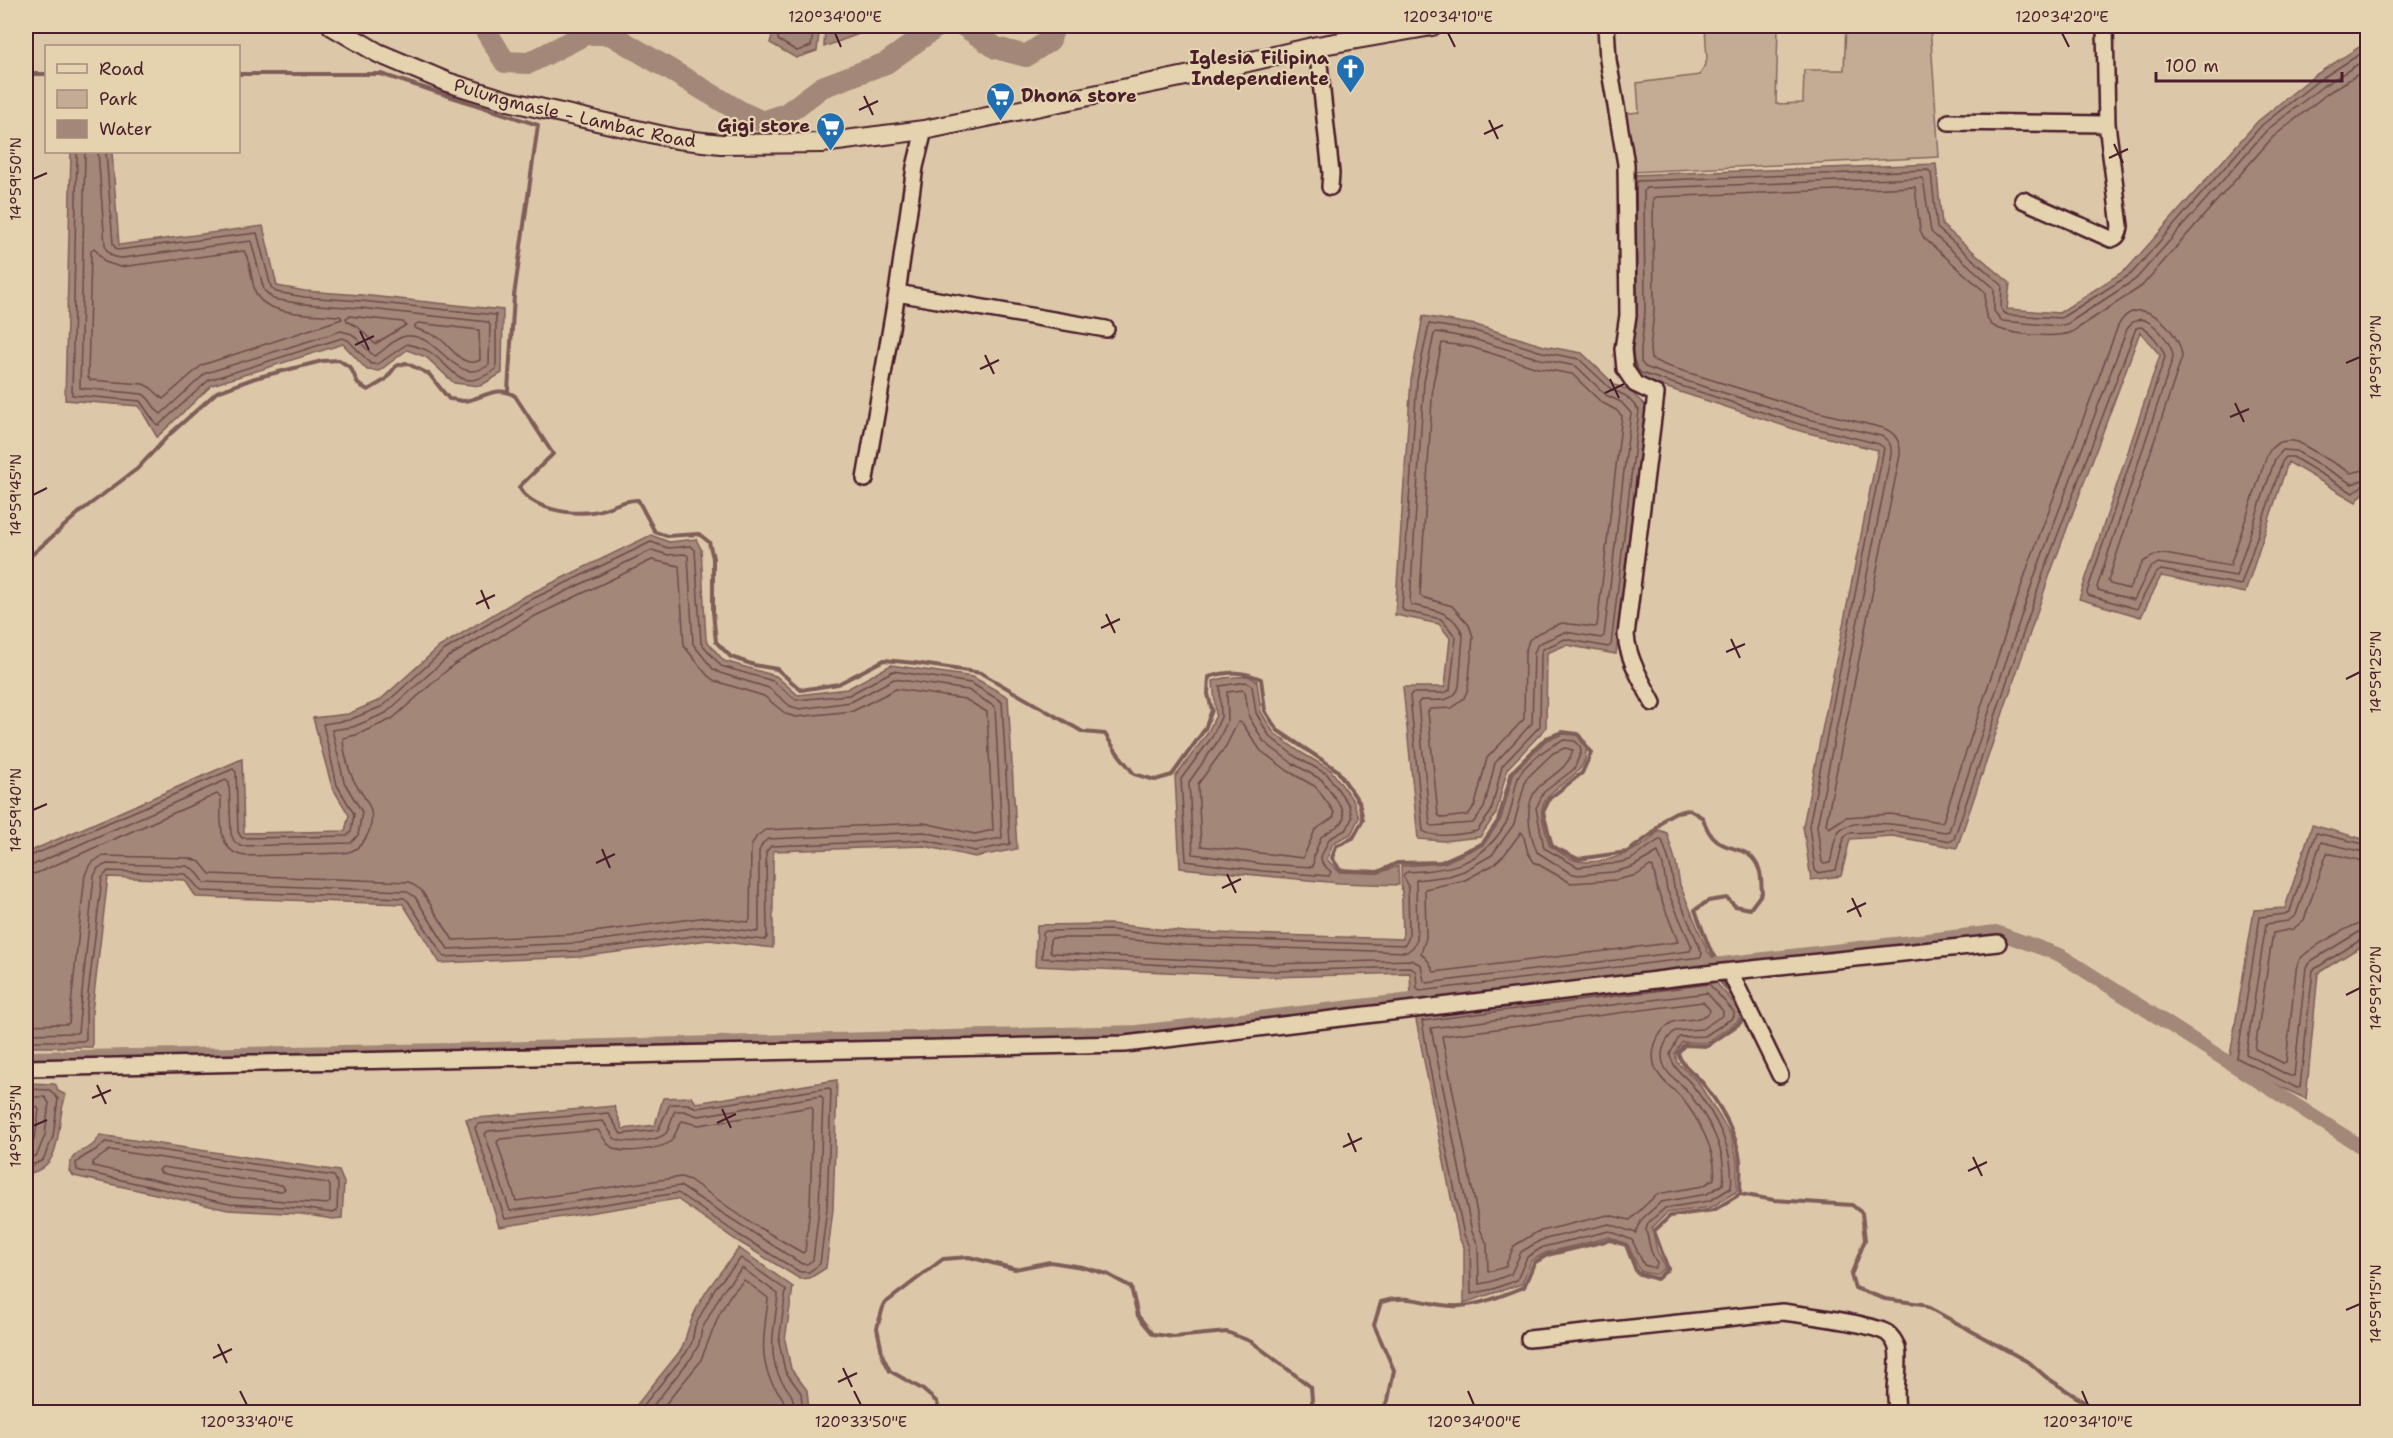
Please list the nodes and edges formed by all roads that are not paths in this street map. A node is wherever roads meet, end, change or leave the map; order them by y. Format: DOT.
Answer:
graph roads {
  1 [pos="332,26"];
  2 [pos="1432,26"];
  3 [pos="1606,26"];
  4 [pos="2105,26"];
  5 [pos="1317,46"];
  6 [pos="1949,122"];
  7 [pos="2107,124"];
  8 [pos="924,130"];
  9 [pos="1330,187"];
  10 [pos="2023,200"];
  11 [pos="897,293"];
  12 [pos="1106,329"];
  13 [pos="865,479"];
  14 [pos="1653,703"];
  15 [pos="1998,943"];
  16 [pos="1721,973"];
  17 [pos="26,1068"];
  18 [pos="1780,1075"];
  19 [pos="1529,1339"];
  20 [pos="1898,1413"];
  1 -- 8 [label="street, Pulungmasle - Lambac Road"];
  2 -- 5 [label="street, Pulungmasle - Lambac Road"];
  3 -- 14 [label="street"];
  4 -- 7 [label="street"];
  5 -- 8 [label="street, Pulungmasle - Lambac Road"];
  5 -- 9 [label="street"];
  6 -- 7 [label="street"];
  7 -- 10 [label="street"];
  8 -- 11 [label="street"];
  11 -- 12 [label="street"];
  11 -- 13 [label="street"];
  15 -- 16 [label="street"];
  16 -- 17 [label="street"];
  16 -- 18 [label="street"];
  19 -- 20 [label="street"];
}
